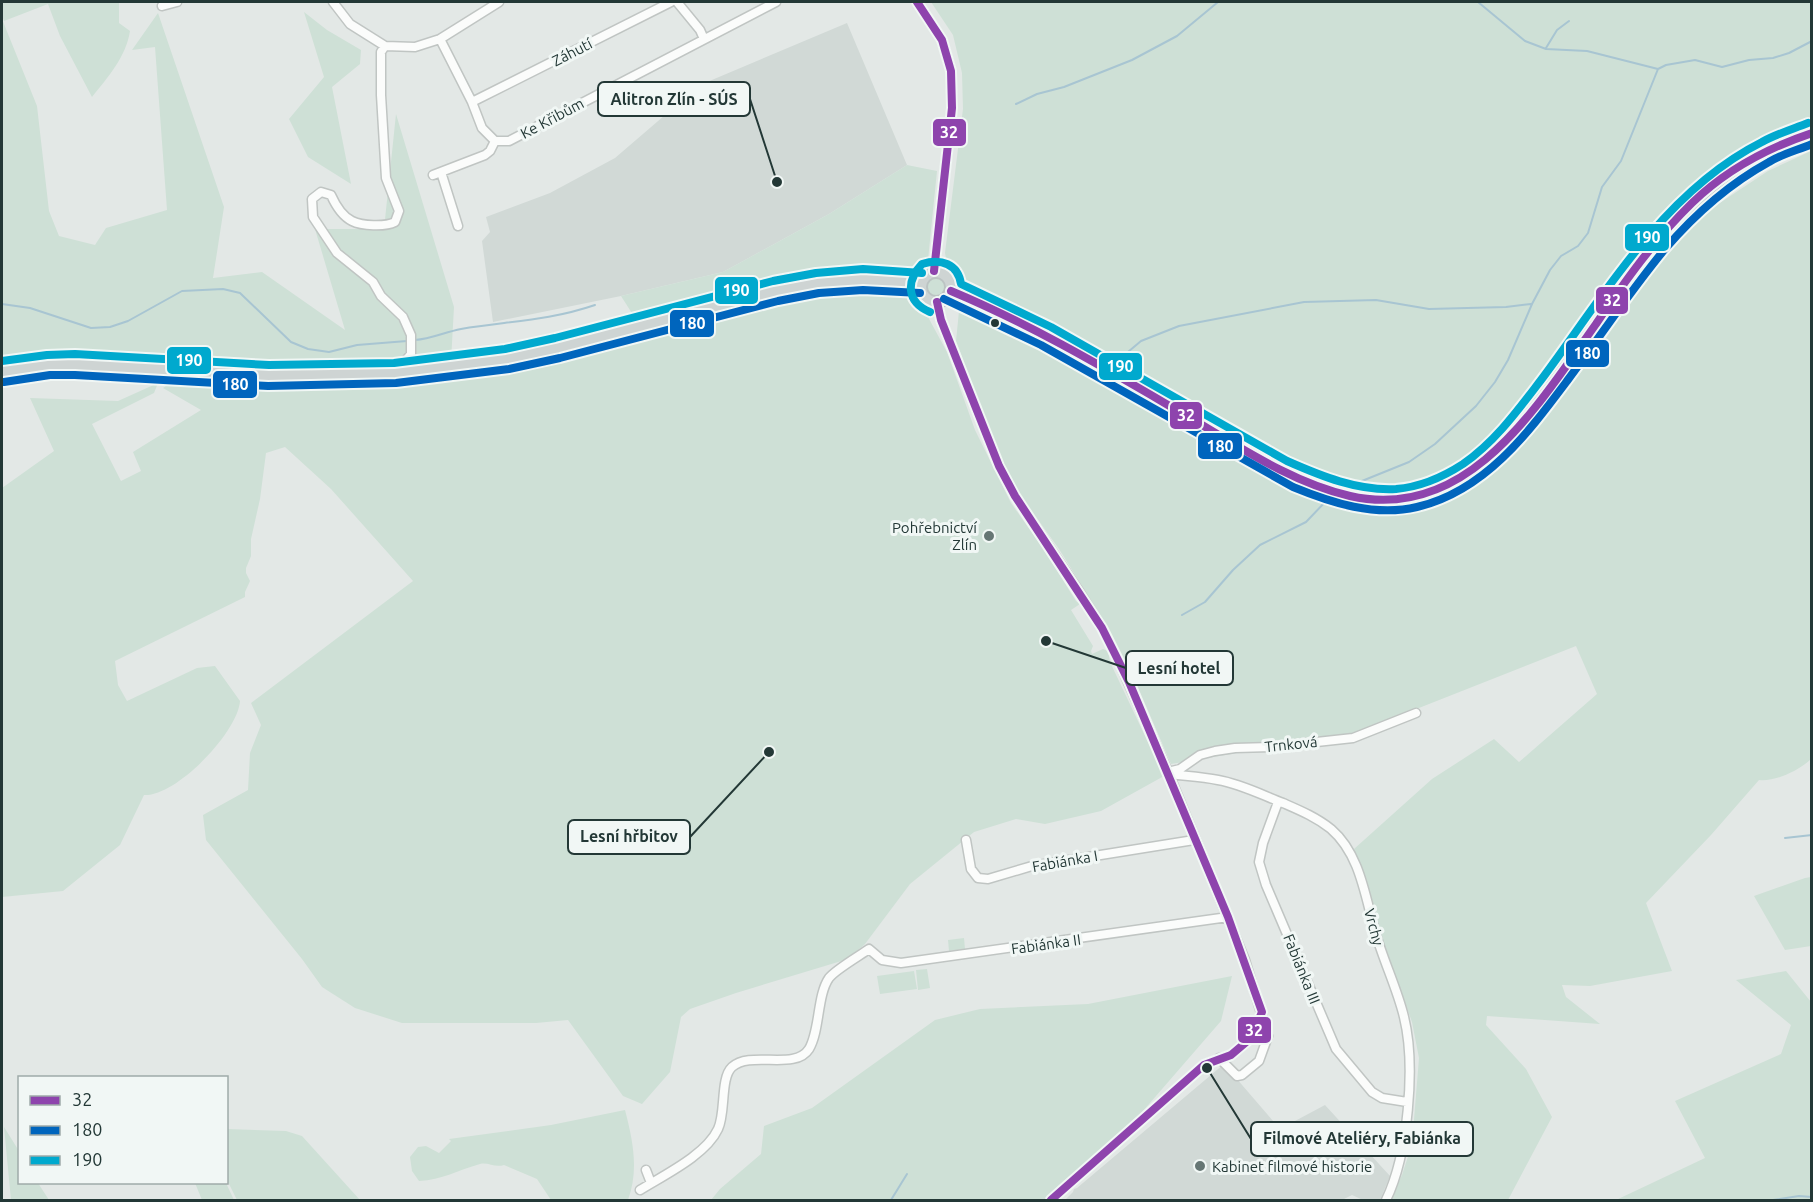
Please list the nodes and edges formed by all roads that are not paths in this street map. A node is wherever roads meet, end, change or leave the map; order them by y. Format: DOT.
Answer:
graph roads {
  1 [pos="177,2"];
  2 [pos="333,2"];
  3 [pos="499,2"];
  4 [pos="671,2"];
  5 [pos="677,2"];
  6 [pos="776,2"];
  7 [pos="917,2"];
  8 [pos="162,6"];
  9 [pos="440,39"];
  10 [pos="704,39"];
  11 [pos="385,46"];
  12 [pos="472,102"];
  13 [pos="1812,133"];
  14 [pos="495,141"];
  15 [pos="458,226"];
  16 [pos="934,271"];
  17 [pos="921,283"];
  18 [pos="951,291"];
  19 [pos="937,302"];
  20 [pos="2,372"];
  21 [pos="395,373"];
  22 [pos="1416,713"];
  23 [pos="1168,773"];
  24 [pos="1278,802"];
  25 [pos="966,840"];
  26 [pos="1194,840"];
  27 [pos="1228,917"];
  28 [pos="1262,1012"];
  29 [pos="1219,1058"];
  30 [pos="1407,1102"];
  31 [pos="646,1170"];
  32 [pos="651,1183"];
  33 [pos="640,1190"];
  34 [pos="1051,1200"];
  35 [pos="1386,1200"];
  1 -- 8 [label="street"];
  2 -- 11 [label="street"];
  3 -- 9 [label="street"];
  4 -- 12 [label="street, Záhutí"];
  5 -- 10 [label="street"];
  6 -- 10 [label="street, Ke Křibům"];
  7 -- 16 [label="street"];
  9 -- 11 [label="street"];
  9 -- 12 [label="street"];
  10 -- 14 [label="street, Ke Křibům"];
  11 -- 21 [label="street"];
  12 -- 14 [label="street"];
  13 -- 18 [label="main road"];
  14 -- 15 [label="street"];
  16 -- 17 [label="main road"];
  16 -- 18 [label="main road"];
  17 -- 19 [label="main road"];
  17 -- 21 [label="main road"];
  18 -- 19 [label="main road"];
  19 -- 23 [label="street"];
  20 -- 21 [label="main road"];
  22 -- 23 [label="street, Trnková"];
  23 -- 24 [label="street, Vrchy"];
  23 -- 26 [label="street"];
  24 -- 30 [label="street, Vrchy"];
  24 -- 30 [label="street, Fabiánka III"];
  25 -- 26 [label="street, Fabiánka I"];
  26 -- 27 [label="street"];
  27 -- 28 [label="street"];
  27 -- 32 [label="street, Fabiánka II"];
  28 -- 29 [label="street"];
  28 -- 29 [label="street"];
  29 -- 34 [label="street"];
  30 -- 35 [label="street, Vrchy"];
  31 -- 32 [label="street"];
  32 -- 33 [label="street"];
}
